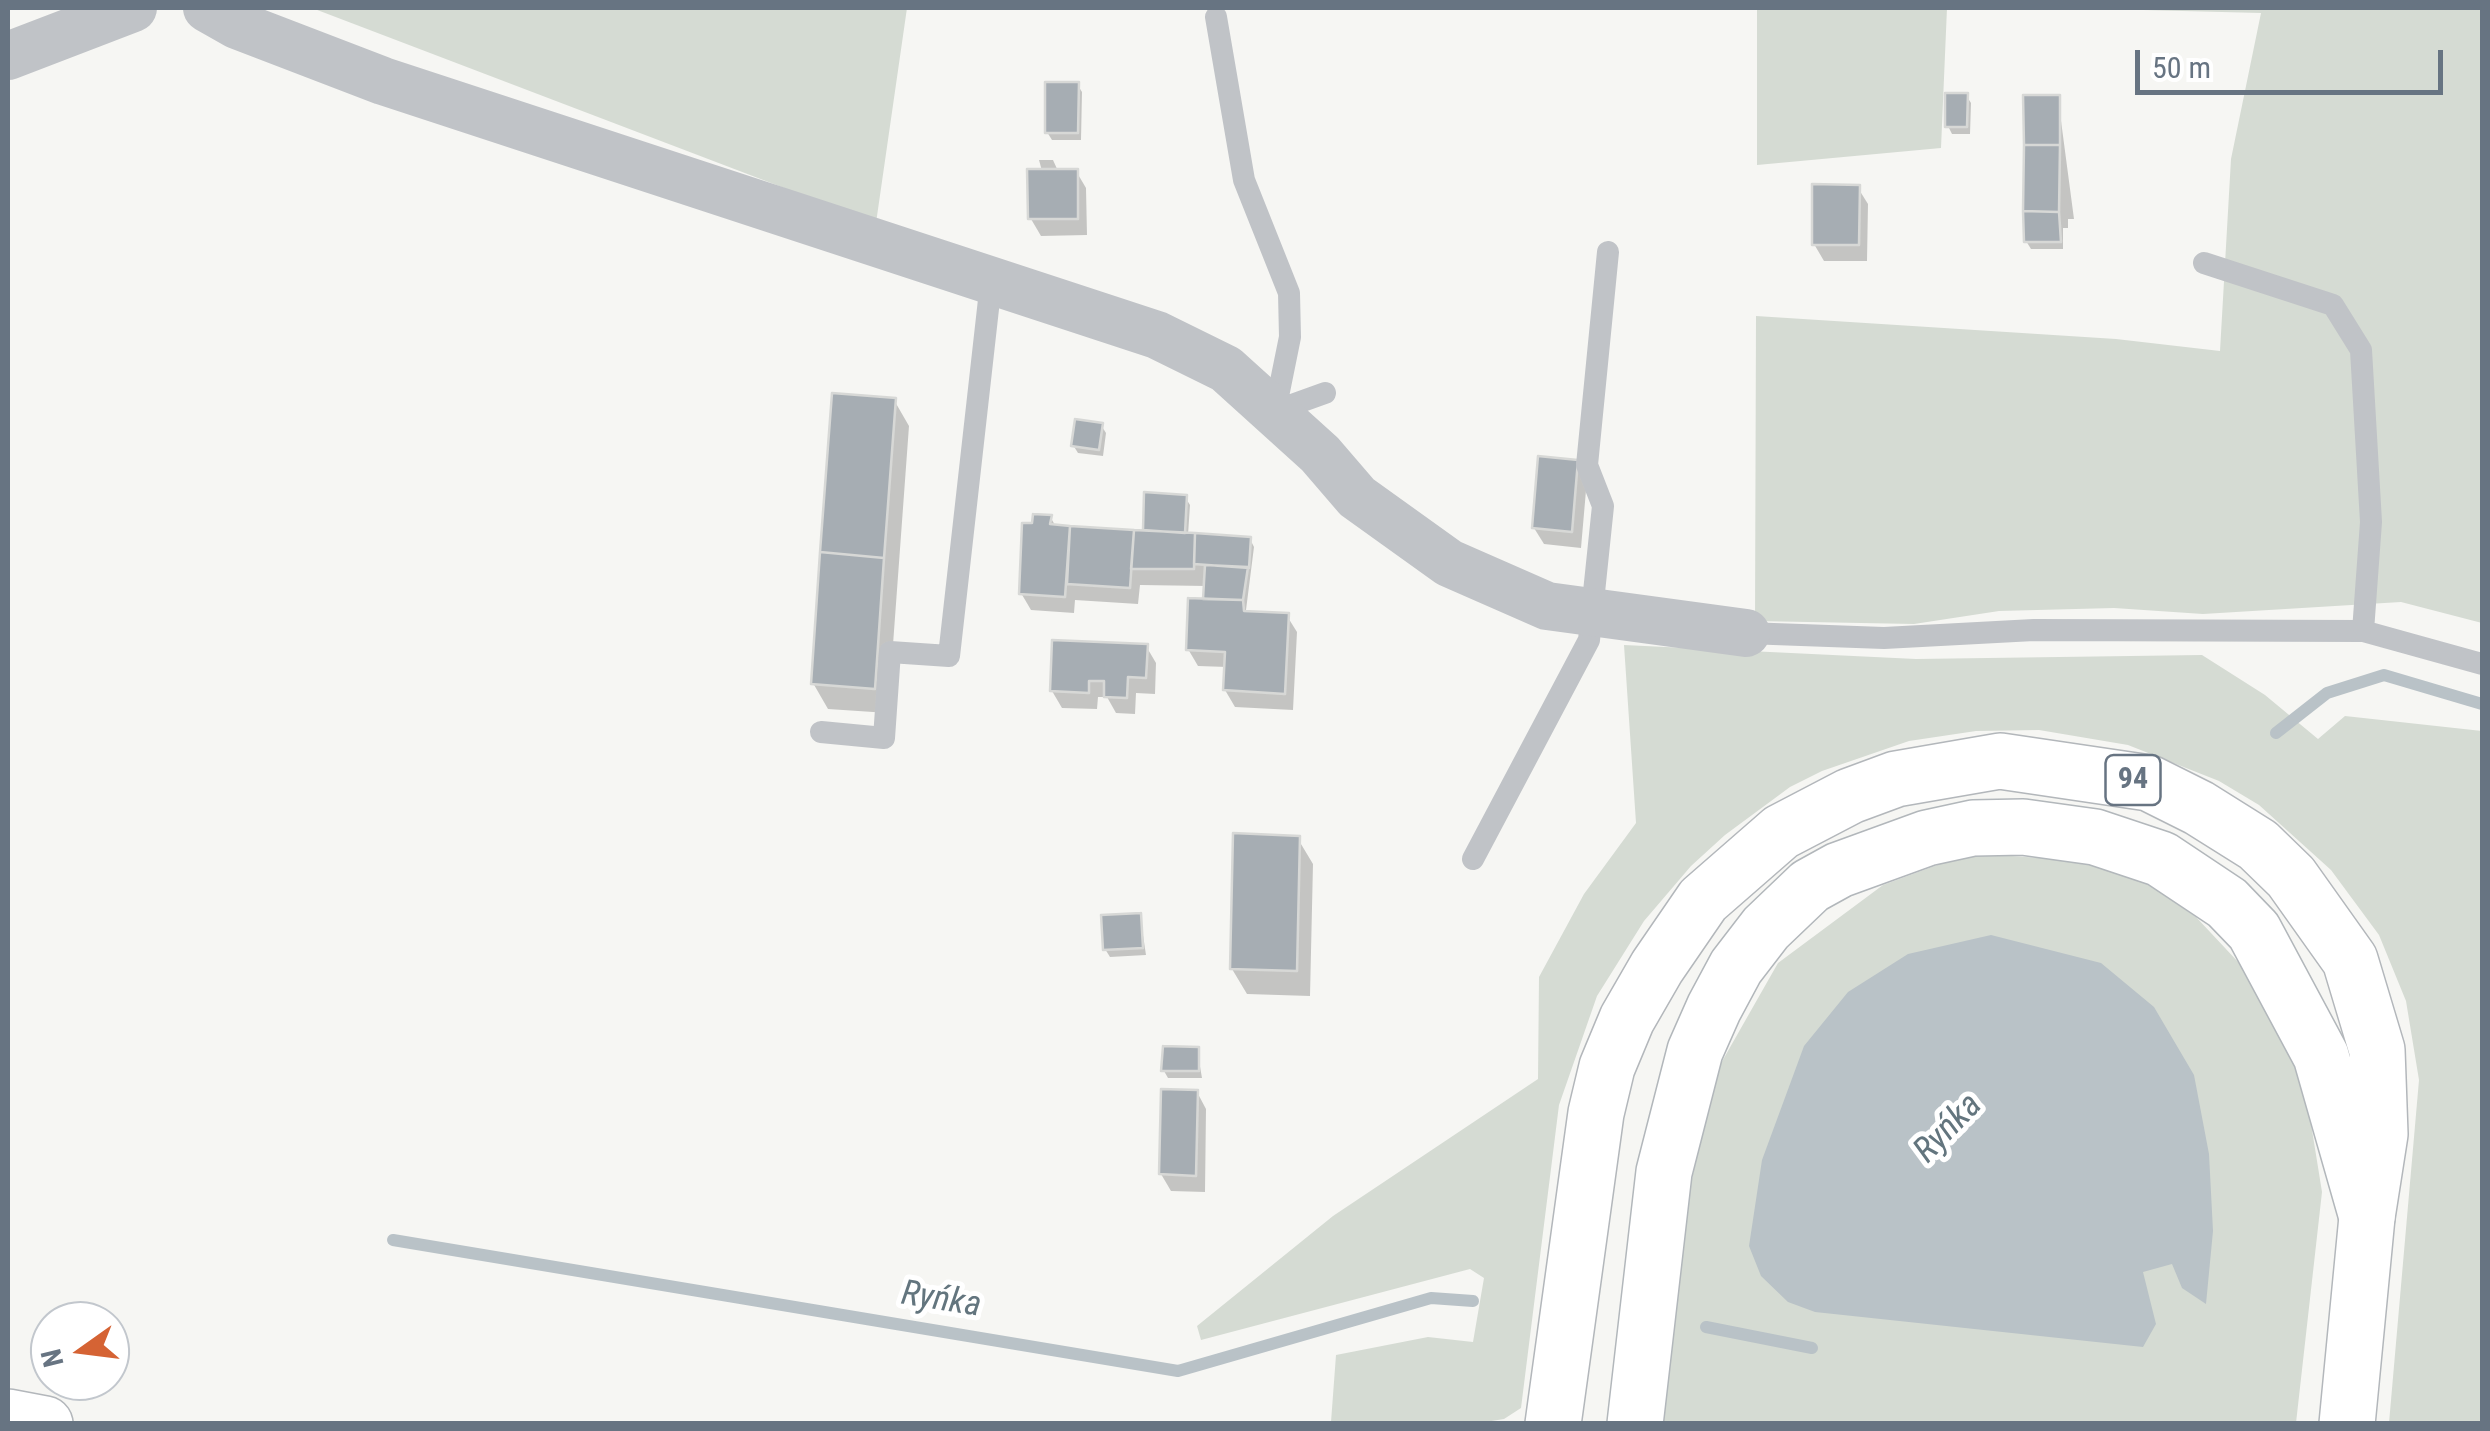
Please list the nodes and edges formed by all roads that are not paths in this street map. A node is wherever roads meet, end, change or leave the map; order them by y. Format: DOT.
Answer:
graph roads {
  1 [pos="133,8"];
  2 [pos="207,8"];
  3 [pos="1216,17"];
  4 [pos="8,56"];
  5 [pos="1608,252"];
  6 [pos="2204,263"];
  7 [pos="991,282"];
  8 [pos="1326,393"];
  9 [pos="1275,411"];
  10 [pos="1593,615"];
  11 [pos="2362,631"];
  12 [pos="1746,633"];
  13 [pos="2482,664"];
  14 [pos="821,732"];
  15 [pos="1474,859"];
  16 [pos="2367,1217"];
  17 [pos="8,1417"];
  18 [pos="45,1424"];
  19 [pos="1554,1424"];
  20 [pos="1635,1424"];
  21 [pos="2347,1424"];
  1 -- 4 [label="street"];
  2 -- 7 [label="street"];
  3 -- 9 [label="lane"];
  5 -- 10 [label="lane"];
  6 -- 11 [label="lane"];
  7 -- 9 [label="street"];
  7 -- 14 [label="lane"];
  8 -- 9 [label="lane"];
  9 -- 10 [label="street"];
  10 -- 12 [label="street"];
  10 -- 15 [label="lane"];
  11 -- 12 [label="lane"];
  11 -- 13 [label="lane"];
  16 -- 19 [label="main road, 94"];
  16 -- 20 [label="main road"];
  16 -- 21 [label="main road, 94"];
  17 -- 18 [label="main road"];
}
